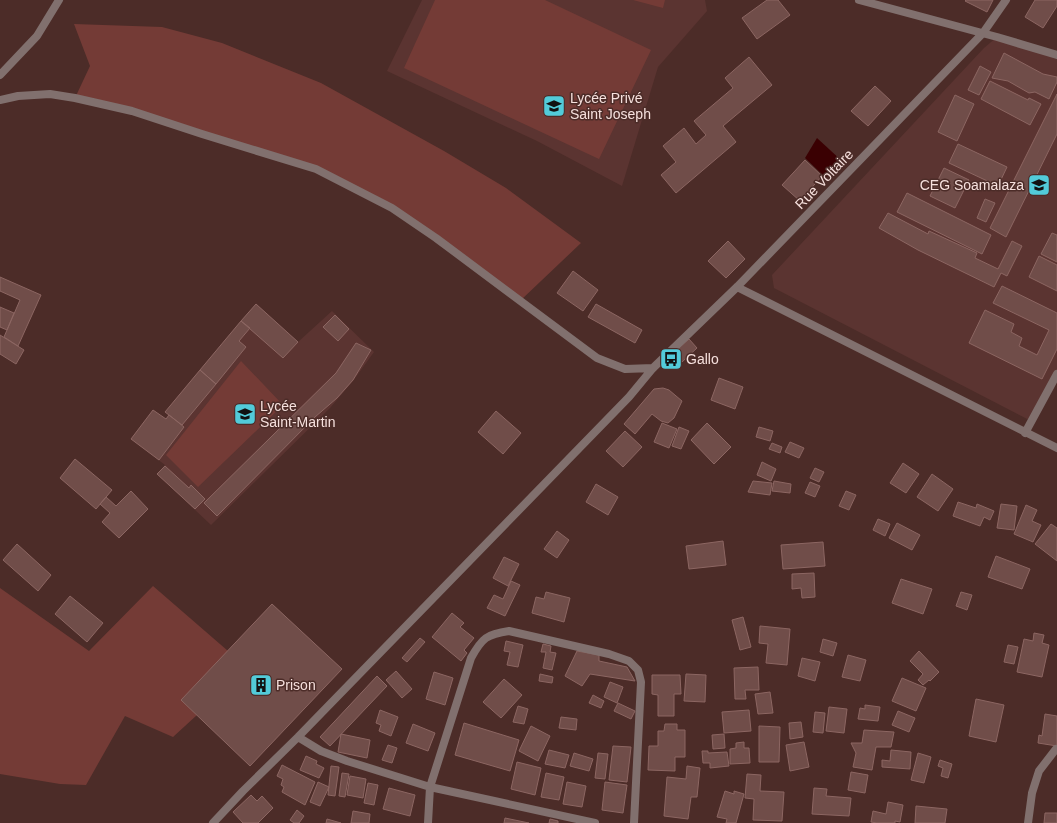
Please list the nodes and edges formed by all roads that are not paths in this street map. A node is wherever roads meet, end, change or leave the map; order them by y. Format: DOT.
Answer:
graph roads {
  1 [pos="59,0"];
  2 [pos="859,0"];
  3 [pos="1006,0"];
  4 [pos="983,33"];
  5 [pos="1057,55"];
  6 [pos="0,75"];
  7 [pos="0,100"];
  8 [pos="738,287"];
  9 [pos="653,368"];
  10 [pos="1057,374"];
  11 [pos="1025,433"];
  12 [pos="1057,448"];
  13 [pos="298,737"];
  14 [pos="1056,749"];
  15 [pos="430,787"];
  16 [pos="213,823"];
  17 [pos="428,823"];
  18 [pos="595,823"];
  19 [pos="634,823"];
  20 [pos="1028,823"];
  1 -- 6 [label="street"];
  2 -- 4 [label="street"];
  3 -- 4 [label="street, Rue Voltaire"];
  4 -- 5 [label="street"];
  4 -- 8 [label="street, Rue Voltaire"];
  7 -- 9 [label="street"];
  8 -- 9 [label="street, Rue Voltaire"];
  8 -- 11 [label="street"];
  9 -- 13 [label="street, Rue Voltaire"];
  10 -- 11 [label="street"];
  11 -- 12 [label="street"];
  13 -- 15 [label="street"];
  13 -- 16 [label="street, Rue Voltaire"];
  14 -- 20 [label="street"];
  15 -- 17 [label="street"];
  15 -- 18 [label="street"];
  15 -- 19 [label="street"];
}
